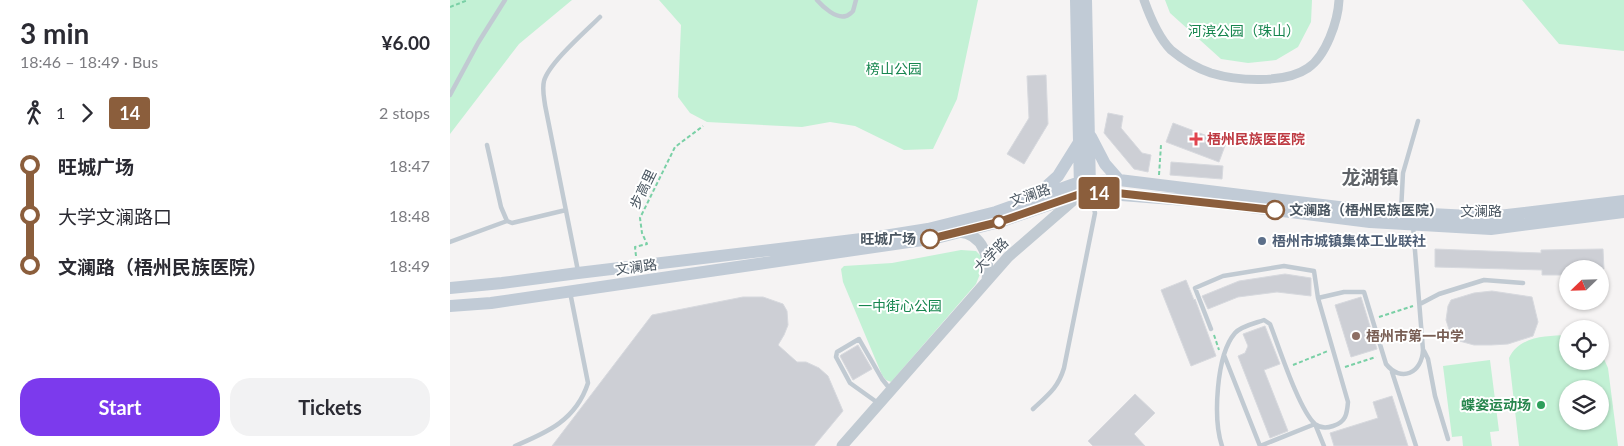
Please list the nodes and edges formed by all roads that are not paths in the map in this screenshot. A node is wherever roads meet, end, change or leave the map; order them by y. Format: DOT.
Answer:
graph roads {
  1 [pos="505,0"];
  2 [pos="817,0"];
  3 [pos="856,0"];
  4 [pos="1076,0"];
  5 [pos="1086,0"];
  6 [pos="1144,0"];
  7 [pos="1339,0"];
  8 [pos="600,17"];
  9 [pos="450,95"];
  10 [pos="1418,121"];
  11 [pos="1089,133"];
  12 [pos="1079,142"];
  13 [pos="487,145"];
  14 [pos="1119,180"];
  15 [pos="1085,188"];
  16 [pos="1033,199"];
  17 [pos="1624,201"];
  18 [pos="566,210"];
  19 [pos="1401,212"];
  20 [pos="1624,212"];
  21 [pos="506,221"];
  22 [pos="1413,224"];
  23 [pos="959,232"];
  24 [pos="450,242"];
  25 [pos="578,272"];
  26 [pos="987,280"];
  27 [pos="1524,283"];
  28 [pos="450,288"];
  29 [pos="570,291"];
  30 [pos="1318,298"];
  31 [pos="1420,304"];
  32 [pos="450,306"];
  33 [pos="1211,329"];
  34 [pos="1423,350"];
  35 [pos="1223,356"];
  36 [pos="1392,372"];
  37 [pos="891,390"];
  38 [pos="879,404"];
  39 [pos="1033,409"];
  40 [pos="1315,424"];
  41 [pos="1448,439"];
  42 [pos="515,446"];
  43 [pos="842,446"];
  44 [pos="1222,446"];
  45 [pos="1260,446"];
  46 [pos="1324,446"];
  47 [pos="1416,446"];
  1 -- 9 [label="lane"];
  2 -- 3 [label="lane"];
  4 -- 12 [label="main road"];
  5 -- 11 [label="main road"];
  6 -- 7 [label="street"];
  8 -- 18 [label="lane"];
  10 -- 19 [label="lane"];
  11 -- 14 [label="main road"];
  11 -- 15 [label="main road"];
  12 -- 15 [label="main road"];
  12 -- 16 [label="main road"];
  13 -- 21 [label="lane"];
  14 -- 15 [label="main road, 文澜路"];
  14 -- 19 [label="main road, 文澜路"];
  15 -- 16 [label="main road, 文澜路"];
  15 -- 22 [label="main road, 文澜路"];
  15 -- 23 [label="main road, 文澜路"];
  15 -- 26 [label="street, 大学路"];
  15 -- 39 [label="lane"];
  16 -- 25 [label="main road, 文澜路"];
  17 -- 19 [label="main road, 文澜路"];
  18 -- 21 [label="lane"];
  18 -- 25 [label="lane"];
  20 -- 22 [label="main road, 文澜路"];
  21 -- 24 [label="lane"];
  22 -- 31 [label="lane"];
  23 -- 26 [label="street"];
  23 -- 29 [label="main road, 文澜路"];
  25 -- 28 [label="main road, 文澜路"];
  26 -- 37 [label="street, 大学路"];
  27 -- 31 [label="lane"];
  29 -- 32 [label="main road, 文澜路"];
  29 -- 42 [label="lane"];
  30 -- 33 [label="lane"];
  30 -- 36 [label="lane"];
  30 -- 40 [label="lane"];
  31 -- 34 [label="lane"];
  34 -- 36 [label="lane"];
  34 -- 41 [label="lane"];
  35 -- 40 [label="lane"];
  35 -- 44 [label="lane"];
  35 -- 45 [label="lane"];
  36 -- 47 [label="lane"];
  37 -- 38 [label="street, 大学路"];
  37 -- 38 [label="lane"];
  38 -- 43 [label="street, 大学路"];
  40 -- 45 [label="lane"];
  40 -- 46 [label="lane"];
}
